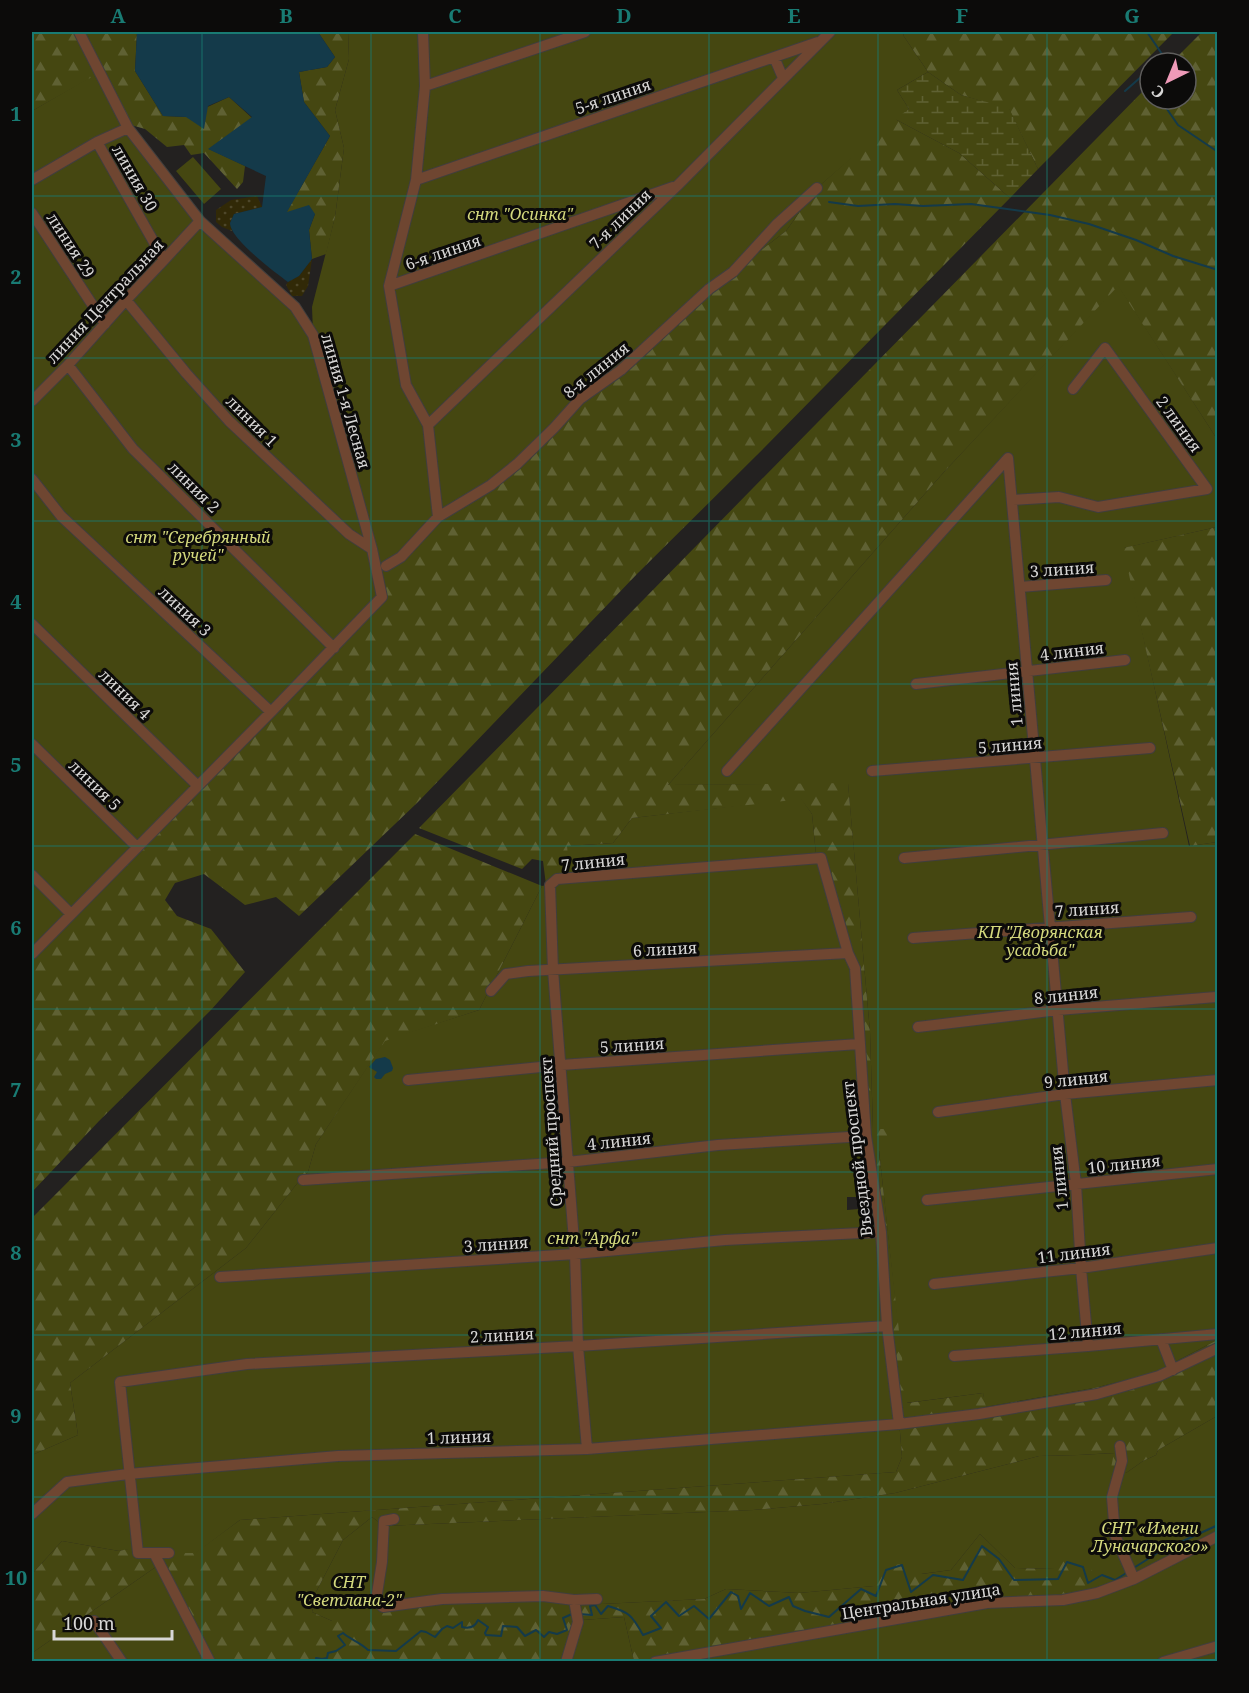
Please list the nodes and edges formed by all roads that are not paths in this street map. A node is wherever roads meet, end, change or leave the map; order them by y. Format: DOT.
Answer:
graph roads {
  1 [pos="79,32"];
  2 [pos="423,32"];
  3 [pos="585,32"];
  4 [pos="830,32"];
  5 [pos="820,41"];
  6 [pos="774,57"];
  7 [pos="783,78"];
  8 [pos="425,86"];
  9 [pos="126,126"];
  10 [pos="97,142"];
  11 [pos="32,180"];
  12 [pos="416,180"];
  13 [pos="676,186"];
  14 [pos="817,188"];
  15 [pos="32,213"];
  16 [pos="200,221"];
  17 [pos="164,260"];
  18 [pos="389,286"];
  19 [pos="126,300"];
  20 [pos="105,324"];
  21 [pos="68,364"];
  22 [pos="1073,389"];
  23 [pos="33,395"];
  24 [pos="428,425"];
  25 [pos="32,479"];
  26 [pos="1013,500"];
  27 [pos="438,517"];
  28 [pos="372,549"];
  29 [pos="386,566"];
  30 [pos="1106,580"];
  31 [pos="1020,587"];
  32 [pos="32,624"];
  33 [pos="334,648"];
  34 [pos="1125,660"];
  35 [pos="1027,672"];
  36 [pos="916,684"];
  37 [pos="271,712"];
  38 [pos="32,744"];
  39 [pos="1150,748"];
  40 [pos="1035,758"];
  41 [pos="727,771"];
  42 [pos="872,771"];
  43 [pos="198,786"];
  44 [pos="1163,833"];
  45 [pos="1043,844"];
  46 [pos="137,847"];
  47 [pos="821,858"];
  48 [pos="904,858"];
  49 [pos="32,875"];
  50 [pos="549,885"];
  51 [pos="71,914"];
  52 [pos="1191,917"];
  53 [pos="1050,927"];
  54 [pos="913,938"];
  55 [pos="32,954"];
  56 [pos="849,954"];
  57 [pos="554,970"];
  58 [pos="491,991"];
  59 [pos="1216,997"];
  60 [pos="1058,1010"];
  61 [pos="918,1027"];
  62 [pos="860,1044"];
  63 [pos="561,1065"];
  64 [pos="408,1080"];
  65 [pos="1218,1080"];
  66 [pos="1065,1094"];
  67 [pos="938,1112"];
  68 [pos="866,1136"];
  69 [pos="568,1162"];
  70 [pos="1218,1169"];
  71 [pos="303,1179"];
  72 [pos="1076,1185"];
  73 [pos="927,1200"];
  74 [pos="881,1232"];
  75 [pos="1218,1248"];
  76 [pos="575,1254"];
  77 [pos="1081,1268"];
  78 [pos="220,1277"];
  79 [pos="933,1284"];
  80 [pos="887,1326"];
  81 [pos="1218,1334"];
  82 [pos="1161,1339"];
  83 [pos="578,1346"];
  84 [pos="1088,1346"];
  85 [pos="1218,1348"];
  86 [pos="954,1356"];
  87 [pos="1173,1370"];
  88 [pos="900,1424"];
  89 [pos="1120,1446"];
  90 [pos="587,1449"];
  91 [pos="128,1474"];
  92 [pos="32,1514"];
  93 [pos="394,1519"];
  94 [pos="1218,1536"];
  95 [pos="154,1553"];
  96 [pos="169,1553"];
  97 [pos="1134,1579"];
  98 [pos="597,1599"];
  99 [pos="574,1600"];
  100 [pos="94,1621"];
  101 [pos="1218,1646"];
  102 [pos="122,1662"];
  103 [pos="210,1662"];
  104 [pos="566,1662"];
  105 [pos="655,1662"];
  106 [pos="1163,1662"];
  1 -- 9 [label="street"];
  2 -- 8 [label="street"];
  3 -- 8 [label="street"];
  4 -- 5 [label="street, 7-я линия"];
  5 -- 6 [label="street, 5-я линия"];
  5 -- 7 [label="street, 7-я линия"];
  6 -- 7 [label="street"];
  6 -- 12 [label="street, 5-я линия"];
  7 -- 13 [label="street, 7-я линия"];
  8 -- 12 [label="street"];
  9 -- 10 [label="street"];
  9 -- 16 [label="street, линия 1-я Лесная"];
  10 -- 11 [label="street"];
  10 -- 17 [label="street, линия 30"];
  12 -- 18 [label="street"];
  13 -- 18 [label="street, 6-я линия"];
  13 -- 24 [label="street, 7-я линия"];
  14 -- 27 [label="street, 8-я линия"];
  15 -- 20 [label="street, линия 29"];
  16 -- 17 [label="street, линия Центральная"];
  16 -- 28 [label="street, линия 1-я Лесная"];
  17 -- 19 [label="street, линия Центральная"];
  18 -- 24 [label="street"];
  19 -- 20 [label="street, линия Центральная"];
  19 -- 28 [label="street, линия 1"];
  20 -- 21 [label="street, линия Центральная"];
  21 -- 23 [label="street, линия Центральная"];
  21 -- 33 [label="street, линия 2"];
  22 -- 26 [label="street, 2 линия"];
  24 -- 27 [label="street"];
  25 -- 37 [label="street, линия 3"];
  26 -- 31 [label="street, 1 линия"];
  26 -- 41 [label="street, 1 линия"];
  27 -- 29 [label="street, 8-я линия"];
  28 -- 33 [label="street, линия 1-я Лесная"];
  30 -- 31 [label="street, 3 линия"];
  31 -- 35 [label="street, 1 линия"];
  32 -- 43 [label="street, линия 4"];
  33 -- 37 [label="street"];
  34 -- 35 [label="street, 4 линия"];
  35 -- 36 [label="street, 4 линия"];
  35 -- 40 [label="street, 1 линия"];
  37 -- 43 [label="street"];
  38 -- 46 [label="street, линия 5"];
  39 -- 40 [label="street, 5 линия"];
  40 -- 42 [label="street, 5 линия"];
  40 -- 45 [label="street, 1 линия"];
  43 -- 46 [label="street"];
  44 -- 45 [label="street"];
  45 -- 48 [label="street"];
  45 -- 53 [label="street, 1 линия"];
  46 -- 51 [label="street"];
  47 -- 50 [label="street, 7 линия"];
  47 -- 56 [label="street, Въездной проспект"];
  49 -- 51 [label="street"];
  50 -- 57 [label="street, Средний проспект"];
  51 -- 55 [label="street"];
  52 -- 53 [label="street, 7 линия"];
  53 -- 54 [label="street, 7 линия"];
  53 -- 60 [label="street, 1 линия"];
  56 -- 57 [label="street, 6 линия"];
  56 -- 62 [label="street, Въездной проспект"];
  57 -- 58 [label="street, 6 линия"];
  57 -- 63 [label="street, Средний проспект"];
  59 -- 60 [label="street, 8 линия"];
  60 -- 61 [label="street, 8 линия"];
  60 -- 66 [label="street, 1 линия"];
  62 -- 63 [label="street, 5 линия"];
  62 -- 68 [label="street, Въездной проспект"];
  63 -- 64 [label="street, 5 линия"];
  63 -- 69 [label="street, Средний проспект"];
  65 -- 66 [label="street, 9 линия"];
  66 -- 67 [label="street, 9 линия"];
  66 -- 72 [label="street, 1 линия"];
  68 -- 69 [label="street, 4 линия"];
  68 -- 74 [label="street, Въездной проспект"];
  69 -- 71 [label="street, 4 линия"];
  69 -- 76 [label="street, Средний проспект"];
  70 -- 72 [label="street, 10 линия"];
  72 -- 73 [label="street, 10 линия"];
  72 -- 77 [label="street, 1 линия"];
  74 -- 76 [label="street, 3 линия"];
  74 -- 80 [label="street, Въездной проспект"];
  75 -- 77 [label="street, 11 линия"];
  76 -- 78 [label="street, 3 линия"];
  76 -- 83 [label="street, Средний проспект"];
  77 -- 79 [label="street, 11 линия"];
  77 -- 84 [label="street, 1 линия"];
  80 -- 83 [label="street, 2 линия"];
  80 -- 88 [label="street, Въездной проспект"];
  81 -- 82 [label="street, 12 линия"];
  82 -- 84 [label="street, 12 линия"];
  82 -- 87 [label="street"];
  83 -- 90 [label="street, Средний проспект"];
  83 -- 91 [label="street, 2 линия"];
  84 -- 86 [label="street, 12 линия"];
  85 -- 87 [label="street, 1 линия"];
  87 -- 88 [label="street, 1 линия"];
  88 -- 90 [label="street, 1 линия"];
  89 -- 97 [label="street"];
  90 -- 91 [label="street, 1 линия"];
  91 -- 92 [label="street, 1 линия"];
  91 -- 95 [label="street"];
  93 -- 99 [label="street"];
  94 -- 97 [label="street, Центральная улица"];
  95 -- 96 [label="street"];
  95 -- 103 [label="street"];
  97 -- 105 [label="street, Центральная улица"];
  98 -- 99 [label="street"];
  99 -- 104 [label="street"];
  100 -- 102 [label="street"];
  101 -- 106 [label="street"];
}
